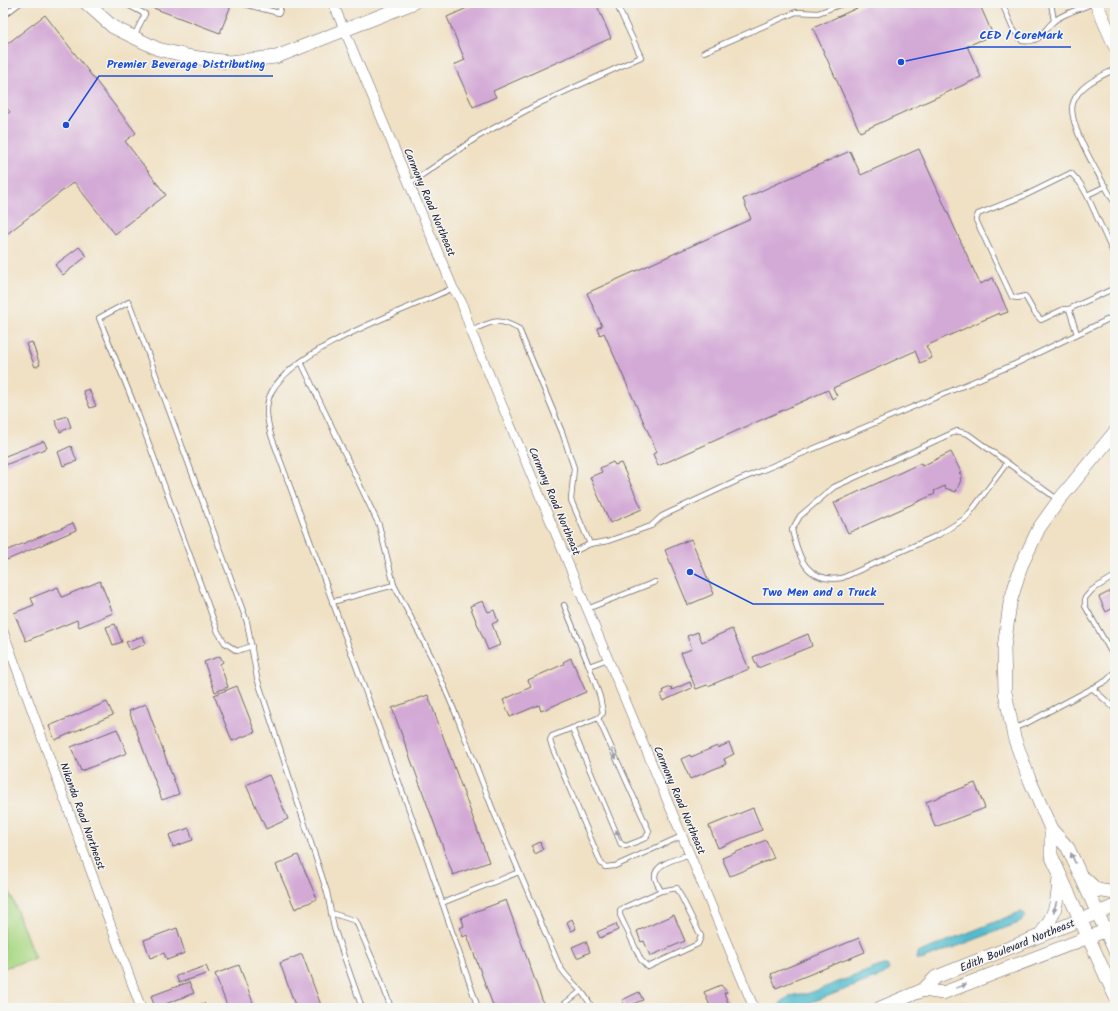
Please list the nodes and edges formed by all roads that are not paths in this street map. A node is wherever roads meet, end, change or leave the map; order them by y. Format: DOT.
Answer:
graph roads {
  1 [pos="20,3"];
  2 [pos="86,3"];
  3 [pos="124,3"];
  4 [pos="240,3"];
  5 [pos="281,3"];
  6 [pos="333,3"];
  7 [pos="413,3"];
  8 [pos="616,3"];
  9 [pos="845,3"];
  10 [pos="1002,3"];
  11 [pos="1051,3"];
  12 [pos="1095,3"];
  13 [pos="3,16"];
  14 [pos="1054,21"];
  15 [pos="345,31"];
  16 [pos="134,37"];
  17 [pos="1115,46"];
  18 [pos="704,52"];
  19 [pos="1115,69"];
  20 [pos="409,184"];
  21 [pos="1106,186"];
  22 [pos="1087,195"];
  23 [pos="1115,204"];
  24 [pos="1115,257"];
  25 [pos="453,288"];
  26 [pos="1115,288"];
  27 [pos="1069,309"];
  28 [pos="1115,316"];
  29 [pos="471,331"];
  30 [pos="1077,334"];
  31 [pos="301,362"];
  32 [pos="1115,432"];
  33 [pos="1007,463"];
  34 [pos="1059,500"];
  35 [pos="590,544"];
  36 [pos="565,556"];
  37 [pos="1115,576"];
  38 [pos="655,582"];
  39 [pos="394,585"];
  40 [pos="332,602"];
  41 [pos="564,605"];
  42 [pos="587,609"];
  43 [pos="3,631"];
  44 [pos="252,646"];
  45 [pos="608,659"];
  46 [pos="1115,659"];
  47 [pos="589,666"];
  48 [pos="1115,672"];
  49 [pos="1092,688"];
  50 [pos="1115,709"];
  51 [pos="598,718"];
  52 [pos="572,728"];
  53 [pos="1012,728"];
  54 [pos="1051,829"];
  55 [pos="682,836"];
  56 [pos="690,854"];
  57 [pos="519,872"];
  58 [pos="1059,874"];
  59 [pos="1081,876"];
  60 [pos="661,891"];
  61 [pos="1115,894"];
  62 [pos="442,903"];
  63 [pos="1115,906"];
  64 [pos="331,913"];
  65 [pos="1098,913"];
  66 [pos="1080,920"];
  67 [pos="1111,929"];
  68 [pos="1039,936"];
  69 [pos="1088,938"];
  70 [pos="1115,951"];
  71 [pos="923,990"];
  72 [pos="581,991"];
  73 [pos="1115,996"];
  74 [pos="141,1008"];
  75 [pos="362,1008"];
  76 [pos="391,1008"];
  77 [pos="478,1008"];
  78 [pos="559,1008"];
  79 [pos="592,1008"];
  80 [pos="754,1008"];
  81 [pos="880,1008"];
  1 -- 13 [label="lane"];
  2 -- 16 [label="street"];
  3 -- 16 [label="lane"];
  4 -- 5 [label="lane"];
  6 -- 15 [label="street, Carmony Road Northeast"];
  7 -- 15 [label="street"];
  8 -- 20 [label="lane"];
  9 -- 18 [label="lane"];
  10 -- 14 [label="lane"];
  11 -- 14 [label="lane"];
  12 -- 14 [label="lane"];
  12 -- 17 [label="street"];
  15 -- 16 [label="street"];
  15 -- 20 [label="street, Carmony Road Northeast"];
  19 -- 21 [label="lane"];
  20 -- 25 [label="street, Carmony Road Northeast"];
  21 -- 22 [label="lane"];
  21 -- 23 [label="lane"];
  22 -- 24 [label="lane"];
  22 -- 27 [label="lane"];
  25 -- 29 [label="street, Carmony Road Northeast"];
  25 -- 31 [label="lane"];
  26 -- 27 [label="lane"];
  27 -- 30 [label="lane"];
  28 -- 30 [label="lane"];
  29 -- 35 [label="lane"];
  29 -- 36 [label="street, Carmony Road Northeast"];
  30 -- 35 [label="lane"];
  31 -- 39 [label="lane"];
  31 -- 40 [label="lane"];
  32 -- 34 [label="street"];
  33 -- 33 [label="lane"];
  33 -- 34 [label="lane"];
  34 -- 53 [label="street"];
  35 -- 36 [label="lane"];
  36 -- 42 [label="street, Carmony Road Northeast"];
  37 -- 46 [label="lane"];
  38 -- 42 [label="lane"];
  39 -- 40 [label="lane"];
  39 -- 57 [label="lane"];
  40 -- 62 [label="lane"];
  41 -- 47 [label="lane"];
  42 -- 45 [label="street, Carmony Road Northeast"];
  43 -- 74 [label="street, Nikanda Road Northeast"];
  44 -- 44 [label="lane"];
  44 -- 64 [label="lane"];
  45 -- 47 [label="lane"];
  45 -- 55 [label="street, Carmony Road Northeast"];
  47 -- 51 [label="lane"];
  48 -- 49 [label="lane"];
  49 -- 50 [label="lane"];
  49 -- 53 [label="lane"];
  51 -- 52 [label="lane"];
  51 -- 52 [label="lane, one-way"];
  52 -- 55 [label="lane"];
  53 -- 54 [label="street"];
  54 -- 58 [label="street"];
  59 -- 54 [label="street, one-way"];
  55 -- 56 [label="street, Carmony Road Northeast"];
  56 -- 60 [label="lane"];
  56 -- 80 [label="street, Carmony Road Northeast"];
  57 -- 62 [label="lane"];
  57 -- 72 [label="lane"];
  58 -- 66 [label="street"];
  58 -- 68 [label="street, one-way"];
  59 -- 61 [label="street"];
  59 -- 65 [label="street"];
  60 -- 60 [label="lane"];
  62 -- 77 [label="lane"];
  63 -- 65 [label="street, Edith Boulevard Northeast"];
  64 -- 75 [label="lane"];
  64 -- 76 [label="lane"];
  65 -- 66 [label="street, Edith Boulevard Northeast"];
  65 -- 67 [label="street"];
  66 -- 68 [label="street, Edith Boulevard Northeast"];
  66 -- 69 [label="street"];
  67 -- 69 [label="street, Edith Boulevard Northeast"];
  67 -- 70 [label="street"];
  68 -- 71 [label="street, Edith Boulevard Northeast"];
  71 -- 69 [label="street, Edith Boulevard Northeast, one-way"];
  69 -- 73 [label="street"];
  71 -- 81 [label="street, Edith Boulevard Northeast"];
  72 -- 78 [label="lane"];
  72 -- 79 [label="lane"];
}
